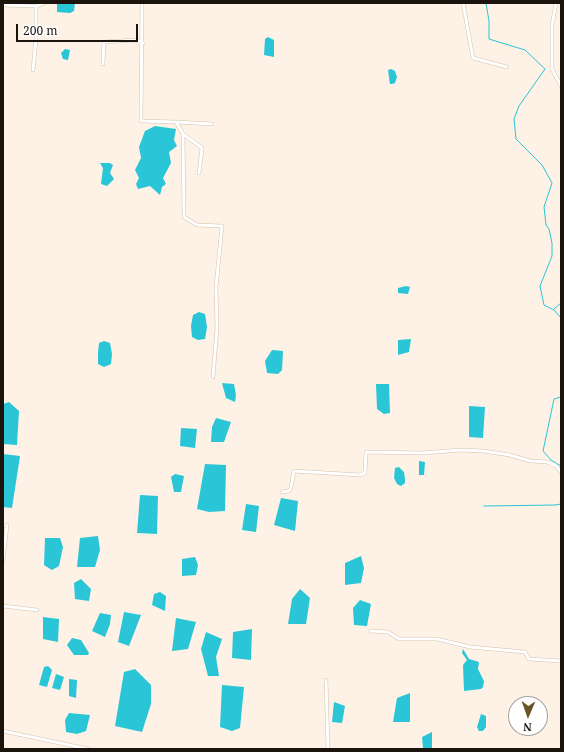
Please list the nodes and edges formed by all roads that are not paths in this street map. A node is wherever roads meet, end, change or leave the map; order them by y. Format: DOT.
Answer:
graph roads {
  1 [pos="45,3"];
  2 [pos="142,3"];
  3 [pos="464,3"];
  4 [pos="556,3"];
  5 [pos="3,5"];
  6 [pos="36,6"];
  7 [pos="142,42"];
  8 [pos="103,64"];
  9 [pos="507,67"];
  10 [pos="33,70"];
  11 [pos="561,86"];
  12 [pos="176,122"];
  13 [pos="212,124"];
  14 [pos="183,134"];
  15 [pos="198,173"];
  16 [pos="213,378"];
  17 [pos="561,472"];
  18 [pos="282,492"];
  19 [pos="7,525"];
  20 [pos="3,560"];
  21 [pos="3,606"];
  22 [pos="37,610"];
  23 [pos="371,631"];
  24 [pos="561,661"];
  25 [pos="326,680"];
  26 [pos="3,731"];
  27 [pos="88,749"];
  28 [pos="328,749"];
  1 -- 6 [label="street"];
  2 -- 7 [label="street"];
  3 -- 9 [label="street"];
  4 -- 11 [label="street"];
  5 -- 6 [label="street"];
  6 -- 10 [label="street"];
  7 -- 8 [label="street"];
  7 -- 12 [label="street"];
  12 -- 13 [label="street"];
  12 -- 14 [label="street"];
  14 -- 15 [label="street"];
  14 -- 16 [label="street"];
  17 -- 18 [label="street"];
  19 -- 20 [label="street"];
  21 -- 22 [label="street"];
  23 -- 24 [label="street"];
  25 -- 28 [label="street"];
  26 -- 27 [label="street"];
}
